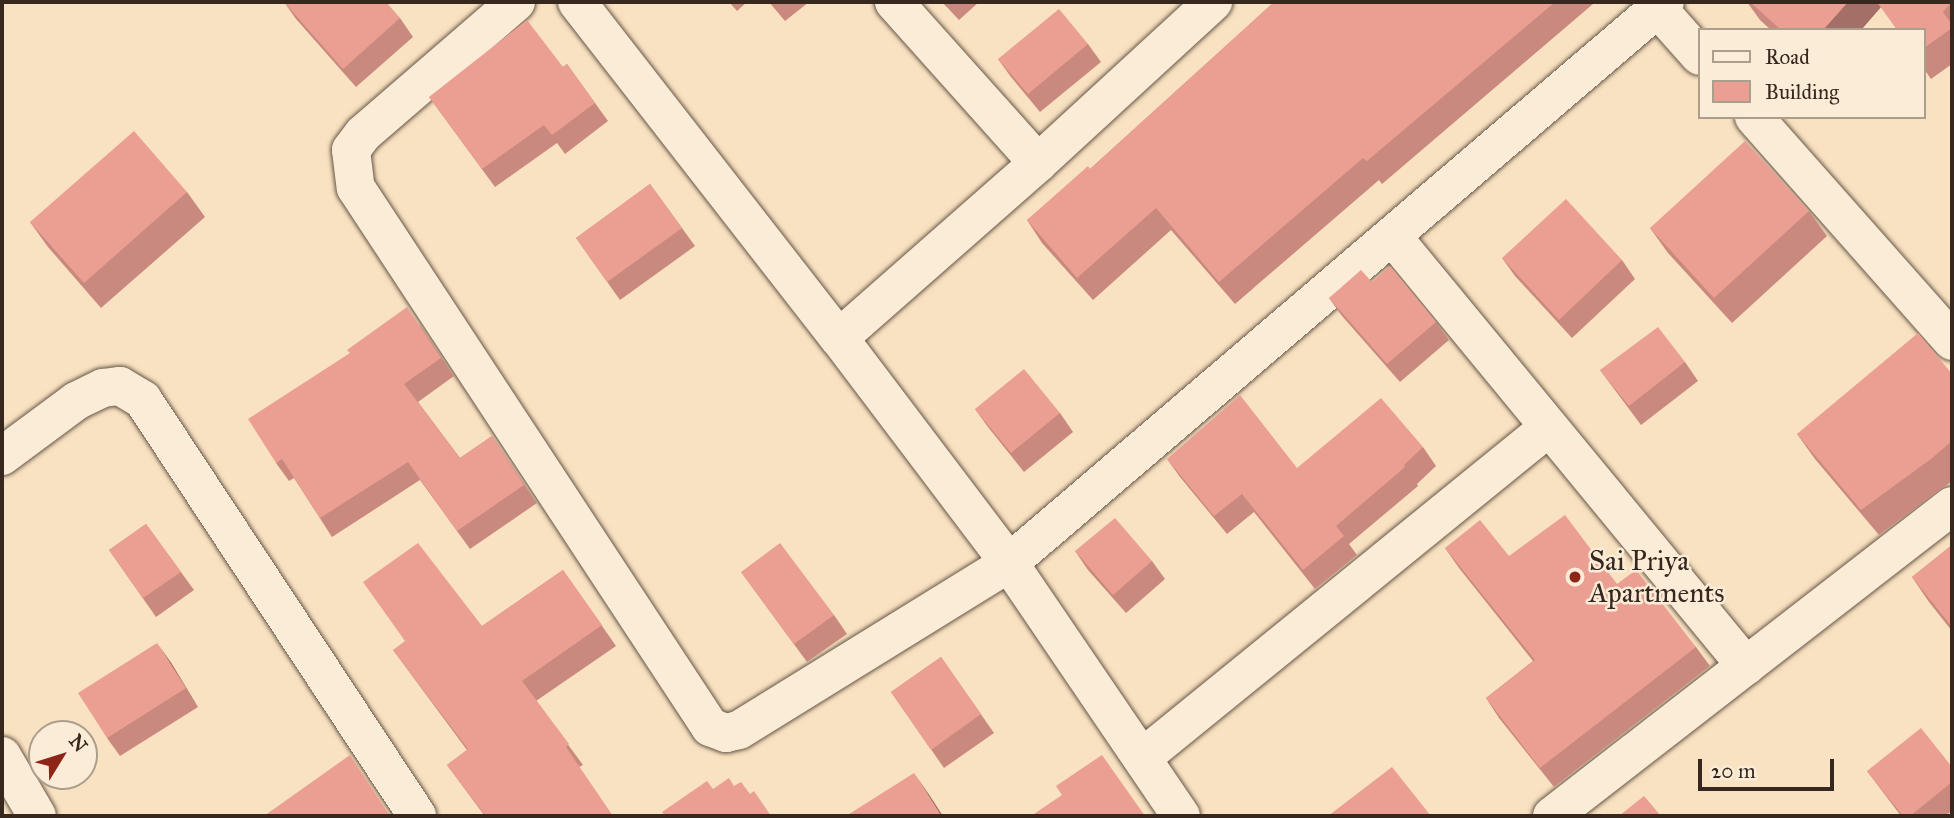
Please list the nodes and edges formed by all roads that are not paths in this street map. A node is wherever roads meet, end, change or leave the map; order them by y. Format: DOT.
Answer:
graph roads {
  1 [pos="516,2"];
  2 [pos="578,2"];
  3 [pos="894,2"];
  4 [pos="1659,4"];
  5 [pos="1204,5"];
  6 [pos="1699,55"];
  7 [pos="1756,119"];
  8 [pos="1038,163"];
  9 [pos="1392,236"];
  10 [pos="839,338"];
  11 [pos="1952,341"];
  12 [pos="1549,427"];
  13 [pos="2,456"];
  14 [pos="1952,506"];
  15 [pos="1009,563"];
  16 [pos="1746,666"];
  17 [pos="2,756"];
  18 [pos="1143,757"];
  19 [pos="37,816"];
  20 [pos="417,816"];
  21 [pos="1181,816"];
  22 [pos="1552,816"];
  1 -- 15 [label="street"];
  2 -- 10 [label="street"];
  3 -- 8 [label="street"];
  4 -- 6 [label="street"];
  4 -- 9 [label="street"];
  5 -- 8 [label="street"];
  7 -- 11 [label="street"];
  8 -- 10 [label="street"];
  9 -- 12 [label="street"];
  9 -- 15 [label="street"];
  10 -- 15 [label="street"];
  12 -- 16 [label="street"];
  12 -- 18 [label="street"];
  13 -- 20 [label="street"];
  14 -- 16 [label="street"];
  15 -- 18 [label="street"];
  16 -- 22 [label="street"];
  17 -- 19 [label="street"];
  18 -- 21 [label="street"];
}
